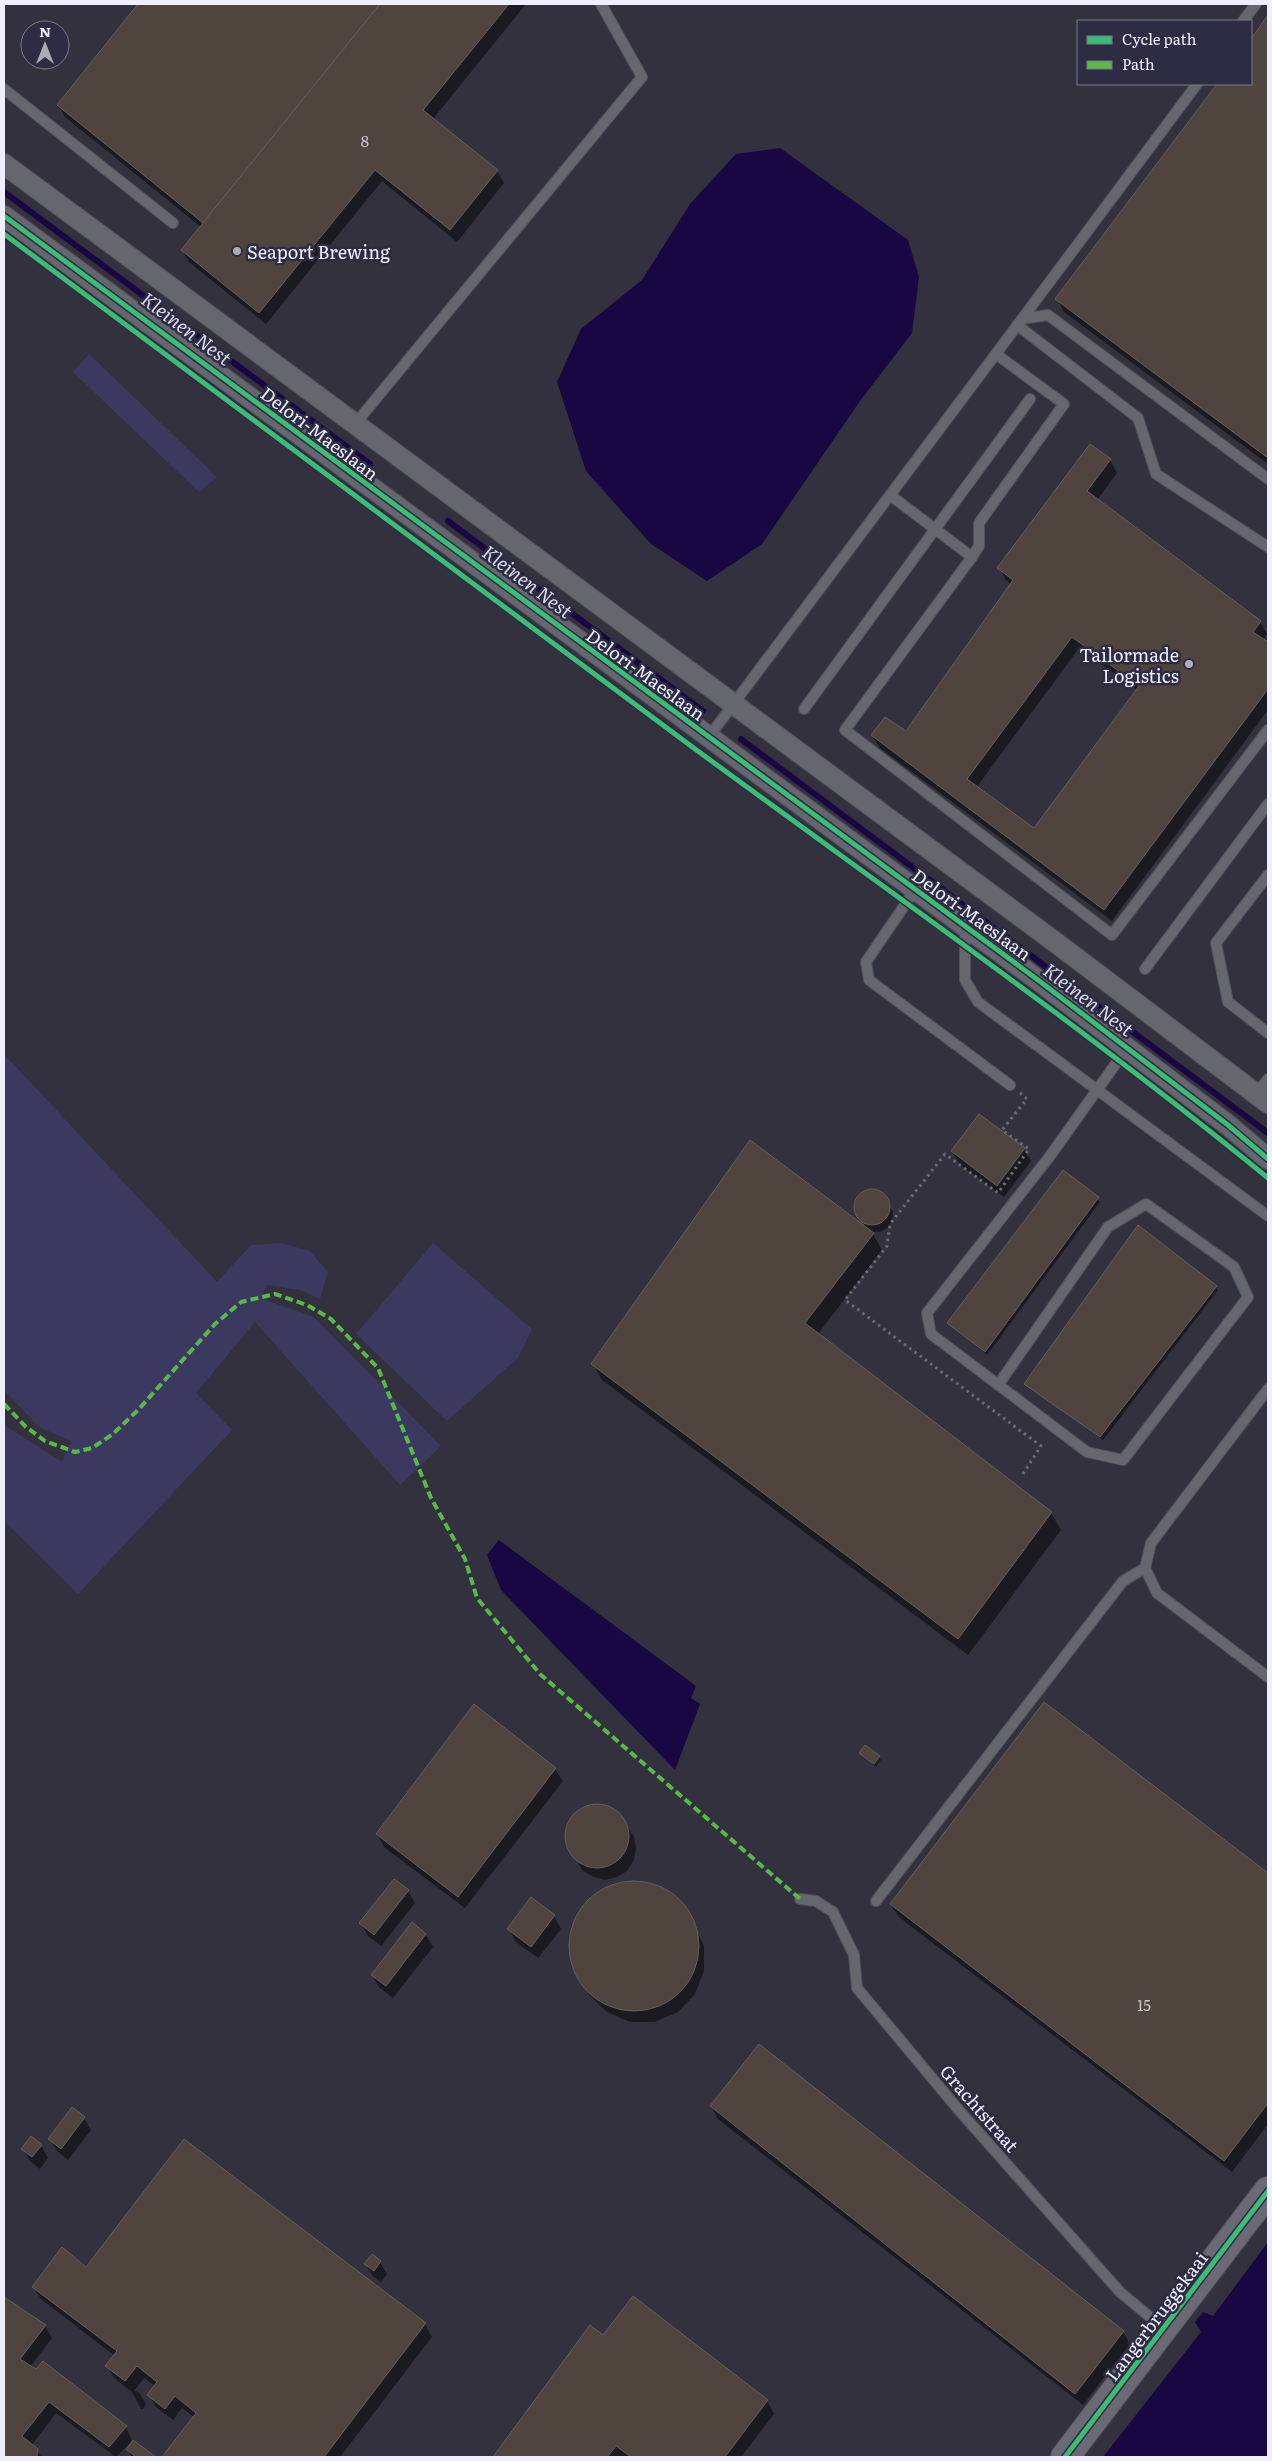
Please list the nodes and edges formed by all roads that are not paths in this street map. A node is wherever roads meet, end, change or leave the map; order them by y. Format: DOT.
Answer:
graph roads {
  1 [pos="601,4"];
  2 [pos="1256,4"];
  3 [pos="1244,20"];
  4 [pos="1196,85"];
  5 [pos="4,89"];
  6 [pos="4,164"];
  7 [pos="4,216"];
  8 [pos="173,223"];
  9 [pos="1020,322"];
  10 [pos="996,354"];
  11 [pos="1030,399"];
  12 [pos="355,424"];
  13 [pos="1268,479"];
  14 [pos="890,495"];
  15 [pos="934,529"];
  16 [pos="1268,547"];
  17 [pos="972,557"];
  18 [pos="733,704"];
  19 [pos="804,709"];
  20 [pos="1268,730"];
  21 [pos="708,738"];
  22 [pos="1268,804"];
  23 [pos="1268,875"];
  24 [pos="915,890"];
  25 [pos="964,926"];
  26 [pos="1145,969"];
  27 [pos="1268,1033"];
  28 [pos="1127,1048"];
  29 [pos="1010,1085"];
  30 [pos="1096,1090"];
  31 [pos="1264,1091"];
  32 [pos="1268,1158"];
  33 [pos="1268,1216"];
  34 [pos="998,1385"];
  35 [pos="1268,1389"];
  36 [pos="1145,1568"];
  37 [pos="1268,1677"];
  38 [pos="800,1899"];
  39 [pos="876,1901"];
  40 [pos="1268,2191"];
  41 [pos="1163,2329"];
  42 [pos="1065,2457"];
  1 -- 12 [label="lane"];
  2 -- 3 [label="lane"];
  4 -- 9 [label="lane"];
  5 -- 8 [label="lane"];
  6 -- 12 [label="street, Delori-Maeslaan"];
  7 -- 21 [label="street, Delori-Maeslaan"];
  9 -- 10 [label="lane"];
  9 -- 13 [label="lane"];
  9 -- 16 [label="lane"];
  10 -- 14 [label="lane"];
  10 -- 17 [label="lane"];
  11 -- 15 [label="lane"];
  12 -- 18 [label="street, Delori-Maeslaan"];
  14 -- 15 [label="lane"];
  14 -- 18 [label="lane"];
  15 -- 17 [label="lane"];
  15 -- 19 [label="lane"];
  17 -- 20 [label="lane"];
  18 -- 21 [label="lane"];
  18 -- 31 [label="street, Delori-Maeslaan"];
  21 -- 24 [label="street, Delori-Maeslaan"];
  22 -- 26 [label="lane"];
  23 -- 27 [label="lane"];
  24 -- 25 [label="street, Delori-Maeslaan"];
  24 -- 29 [label="lane"];
  25 -- 28 [label="street, Delori-Maeslaan"];
  25 -- 30 [label="lane"];
  28 -- 30 [label="lane"];
  28 -- 32 [label="street, Delori-Maeslaan"];
  30 -- 33 [label="lane"];
  30 -- 34 [label="lane"];
  34 -- 34 [label="lane"];
  35 -- 36 [label="lane"];
  36 -- 37 [label="lane"];
  36 -- 39 [label="lane"];
  38 -- 41 [label="lane, Grachtstraat"];
  40 -- 41 [label="main road, Langerbruggekaai"];
  41 -- 42 [label="main road, Langerbruggekaai"];
}
